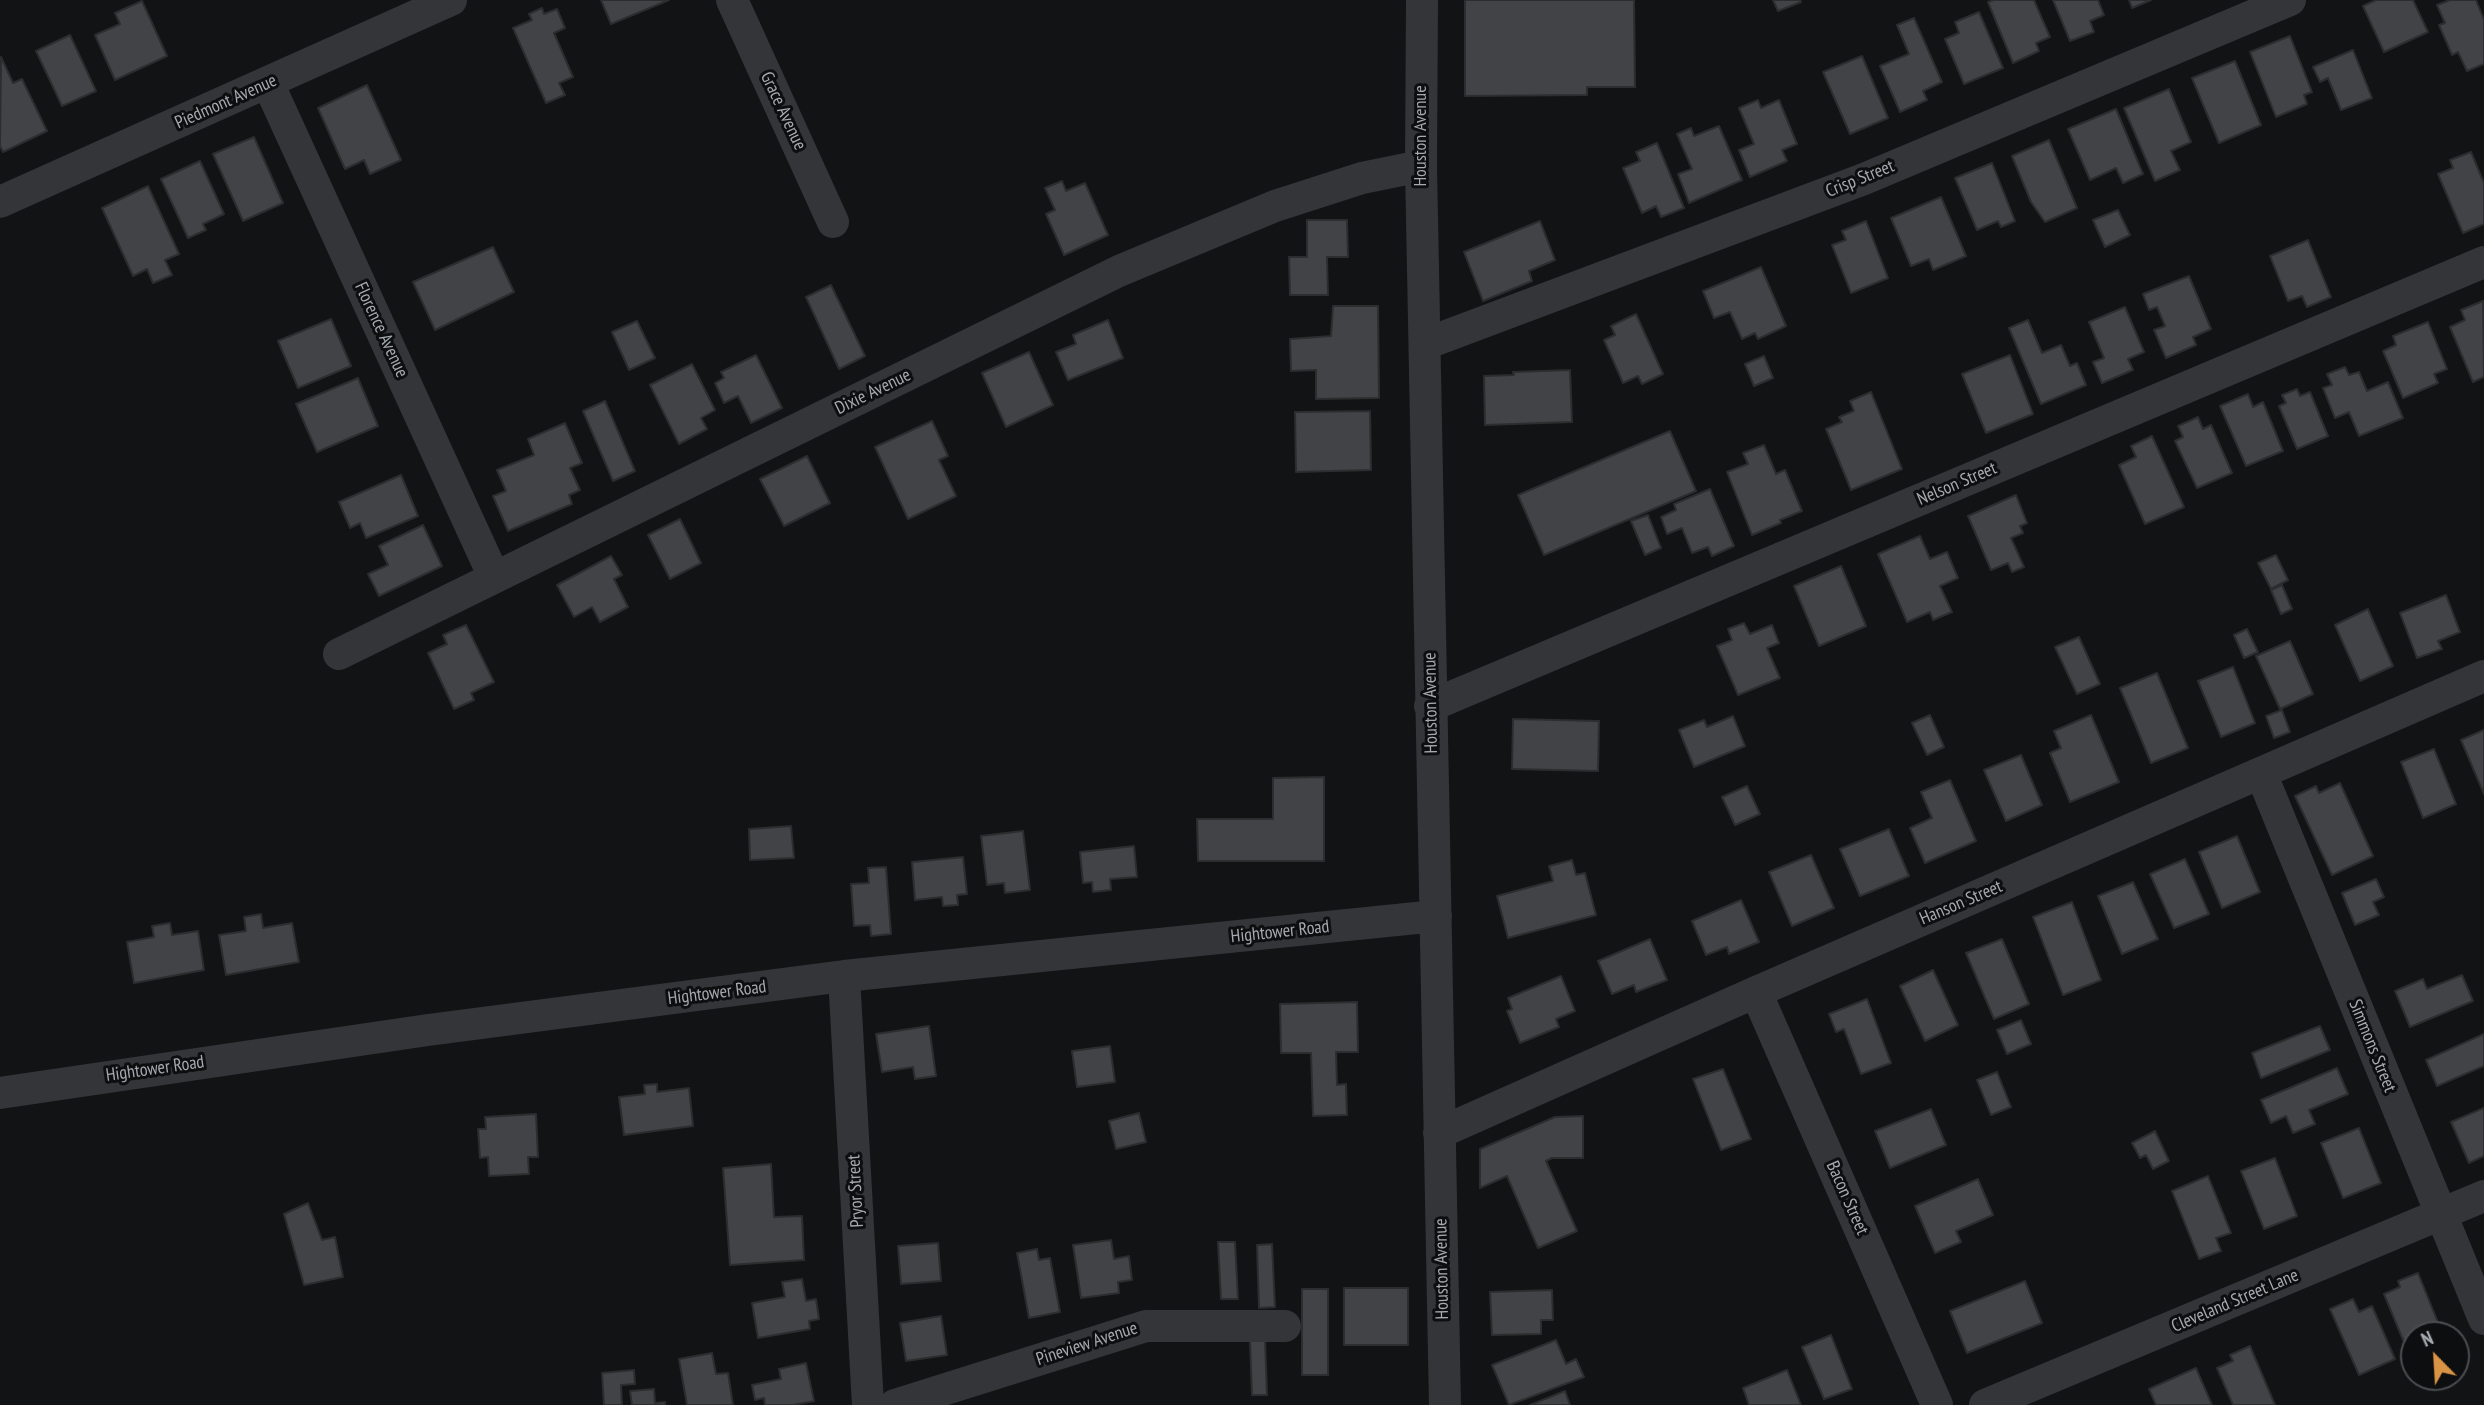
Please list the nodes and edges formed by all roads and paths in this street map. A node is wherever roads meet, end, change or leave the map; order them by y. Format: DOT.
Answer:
graph roads {
  1 [pos="451,0"];
  2 [pos="732,0"];
  3 [pos="1422,0"];
  4 [pos="2290,0"];
  5 [pos="268,83"];
  6 [pos="1421,166"];
  7 [pos="0,202"];
  8 [pos="833,222"];
  9 [pos="2484,262"];
  10 [pos="1425,344"];
  11 [pos="494,577"];
  12 [pos="339,654"];
  13 [pos="2484,676"];
  14 [pos="1430,706"];
  15 [pos="2261,774"];
  16 [pos="1436,916"];
  17 [pos="844,976"];
  18 [pos="1756,992"];
  19 [pos="0,1093"];
  20 [pos="1438,1133"];
  21 [pos="2484,1196"];
  22 [pos="2441,1215"];
  23 [pos="2484,1319"];
  24 [pos="1286,1326"];
  25 [pos="868,1405"];
  26 [pos="895,1405"];
  27 [pos="1445,1405"];
  28 [pos="1937,1405"];
  29 [pos="1985,1405"];
  1 -- 5 [label="street, Piedmont Avenue"];
  2 -- 8 [label="street, Grace Avenue"];
  3 -- 6 [label="street, Houston Avenue"];
  4 -- 10 [label="street, Crisp Street"];
  5 -- 7 [label="street, Piedmont Avenue"];
  5 -- 11 [label="street, Florence Avenue"];
  6 -- 10 [label="street, Houston Avenue"];
  6 -- 11 [label="street, Dixie Avenue"];
  9 -- 14 [label="street, Nelson Street"];
  10 -- 14 [label="street, Houston Avenue"];
  11 -- 12 [label="street, Dixie Avenue"];
  13 -- 15 [label="street, Hanson Street"];
  14 -- 16 [label="street, Houston Avenue"];
  15 -- 18 [label="street, Hanson Street"];
  15 -- 22 [label="street, Simmons Street"];
  16 -- 17 [label="street, Hightower Road"];
  16 -- 20 [label="street, Houston Avenue"];
  17 -- 19 [label="street, Hightower Road"];
  17 -- 25 [label="street, Pryor Street"];
  18 -- 20 [label="street, Hanson Street"];
  18 -- 28 [label="street, Bacon Street"];
  20 -- 27 [label="street, Houston Avenue"];
  21 -- 22 [label="street, Cleveland Street Lane"];
  22 -- 23 [label="street, Simmons Street"];
  22 -- 29 [label="street, Cleveland Street Lane"];
  24 -- 26 [label="street, Pineview Avenue"];
}
